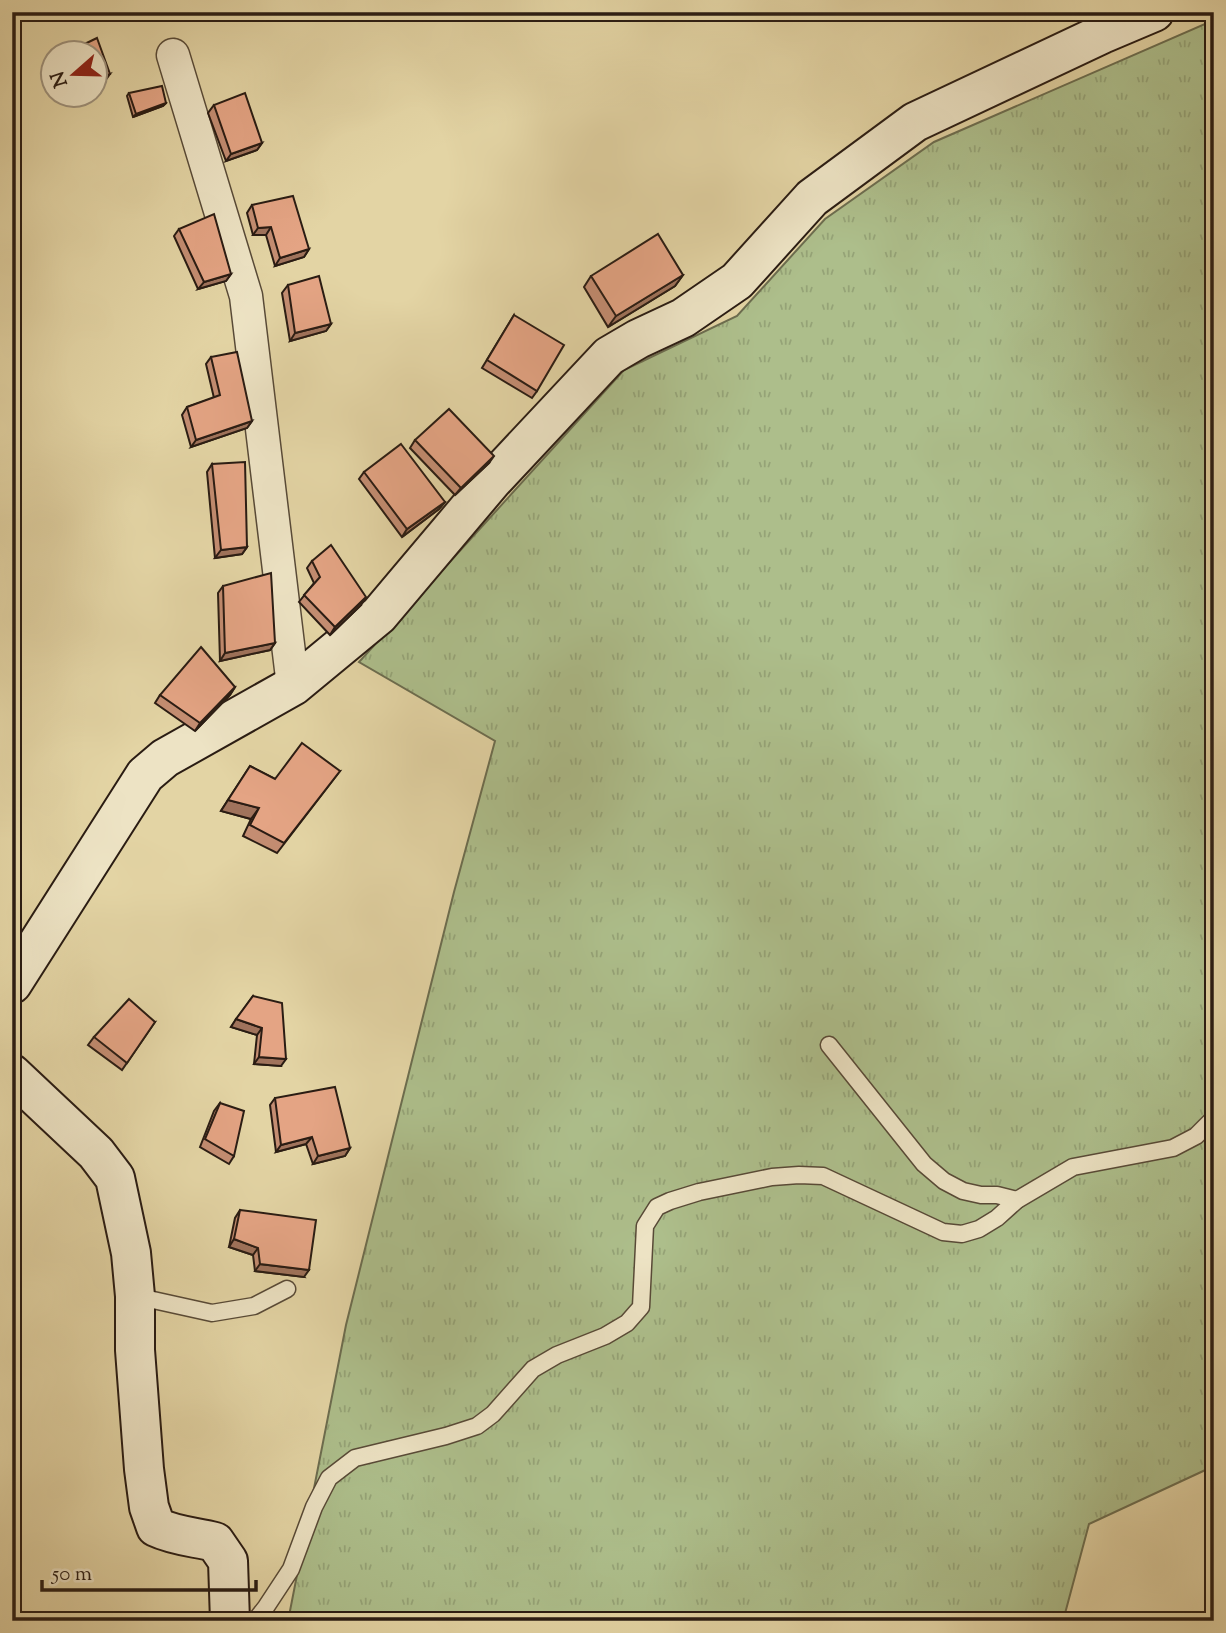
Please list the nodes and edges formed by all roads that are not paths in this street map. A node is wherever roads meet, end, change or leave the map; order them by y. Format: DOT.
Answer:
graph roads {
  1 [pos="1154,12"];
  2 [pos="173,55"];
  3 [pos="293,686"];
  4 [pos="12,984"];
  5 [pos="829,1045"];
  6 [pos="12,1074"];
  7 [pos="1214,1118"];
  8 [pos="1017,1200"];
  9 [pos="287,1289"];
  10 [pos="135,1296"];
  11 [pos="230,1621"];
  12 [pos="255,1621"];
  1 -- 3 [label="street"];
  2 -- 3 [label="street"];
  3 -- 4 [label="street"];
  5 -- 8 [label="lane"];
  6 -- 10 [label="street"];
  7 -- 8 [label="lane"];
  8 -- 12 [label="lane"];
  9 -- 10 [label="lane"];
  10 -- 11 [label="street"];
}
